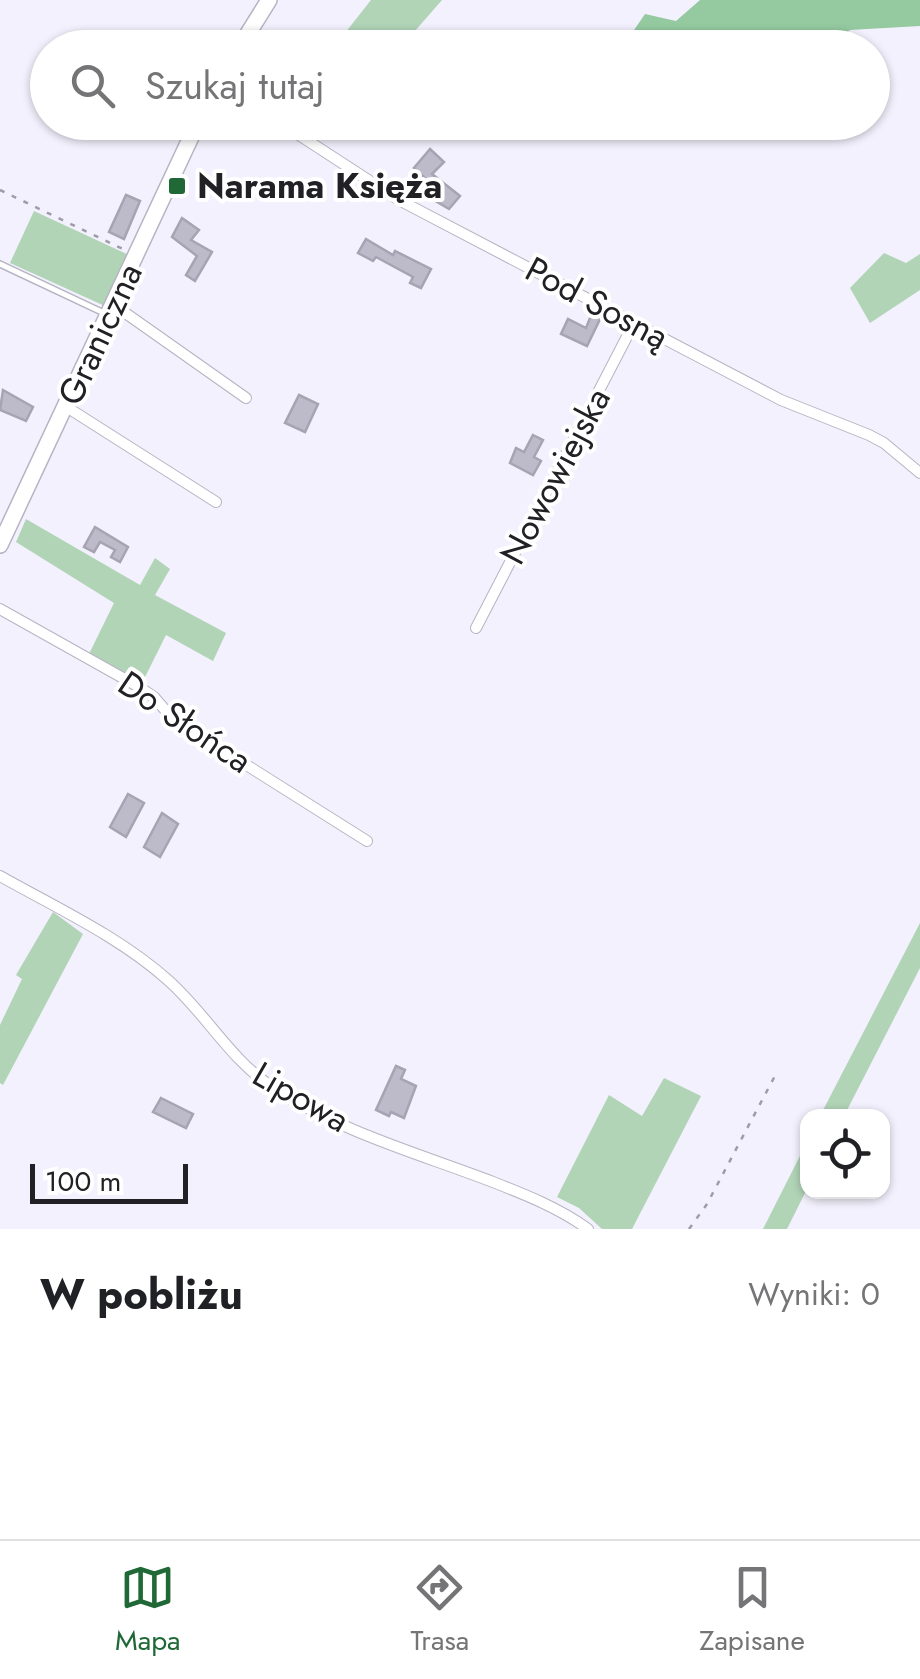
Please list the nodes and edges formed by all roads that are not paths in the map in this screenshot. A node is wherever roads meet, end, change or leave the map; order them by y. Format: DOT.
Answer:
graph roads {
  1 [pos="268,0"];
  2 [pos="250,30"];
  3 [pos="190,140"];
  4 [pos="307,140"];
  5 [pos="0,264"];
  6 [pos="111,310"];
  7 [pos="634,323"];
  8 [pos="246,398"];
  9 [pos="65,406"];
  10 [pos="920,473"];
  11 [pos="216,502"];
  12 [pos="0,545"];
  13 [pos="0,609"];
  14 [pos="476,628"];
  15 [pos="367,842"];
  16 [pos="0,876"];
  17 [pos="588,1229"];
  1 -- 2 [label="street"];
  3 -- 6 [label="street, Graniczna"];
  4 -- 7 [label="street, Pod Sosną"];
  5 -- 6 [label="lane"];
  6 -- 8 [label="street"];
  6 -- 9 [label="street, Graniczna"];
  7 -- 10 [label="street, Pod Sosną"];
  7 -- 14 [label="street, Nowowiejska"];
  9 -- 11 [label="street"];
  9 -- 12 [label="street, Graniczna"];
  13 -- 15 [label="street, Do Słońca"];
  16 -- 17 [label="street, Lipowa"];
}
